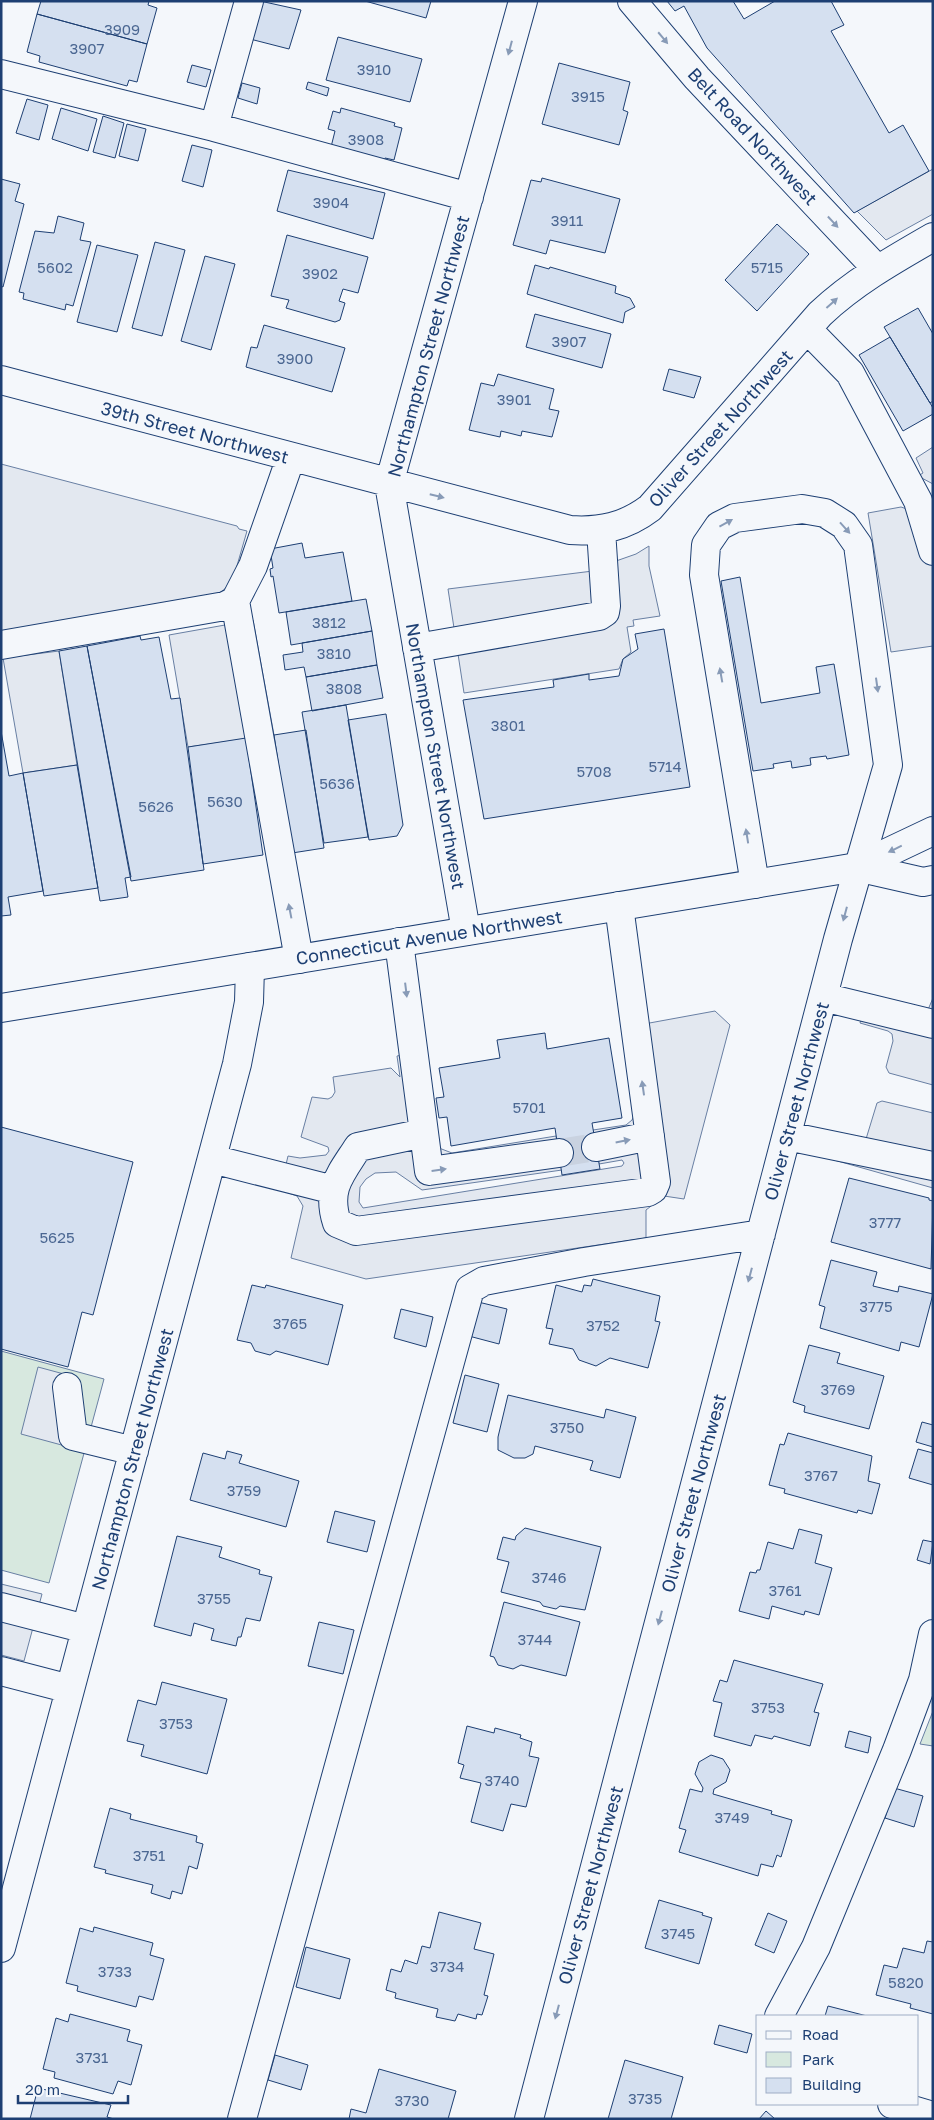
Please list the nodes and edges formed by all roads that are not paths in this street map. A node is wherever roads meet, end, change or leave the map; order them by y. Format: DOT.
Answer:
graph roads {
  1 [pos="249,1"];
  2 [pos="523,1"];
  3 [pos="632,1"];
  4 [pos="1,74"];
  5 [pos="214,127"];
  6 [pos="469,197"];
  7 [pos="933,236"];
  8 [pos="877,269"];
  9 [pos="807,329"];
  10 [pos="1,380"];
  11 [pos="291,457"];
  12 [pos="390,484"];
  13 [pos="601,530"];
  14 [pos="933,551"];
  15 [pos="235,601"];
  16 [pos="1,645"];
  17 [pos="417,648"];
  18 [pos="933,831"];
  19 [pos="857,867"];
  20 [pos="933,880"];
  21 [pos="755,884"];
  22 [pos="619,906"];
  23 [pos="466,931"];
  24 [pos="399,942"];
  25 [pos="299,959"];
  26 [pos="250,967"];
  27 [pos="823,997"];
  28 [pos="1,1008"];
  29 [pos="933,1024"];
  30 [pos="424,1133"];
  31 [pos="650,1136"];
  32 [pos="787,1136"];
  33 [pos="596,1147"];
  34 [pos="559,1153"];
  35 [pos="212,1159"];
  36 [pos="933,1166"];
  37 [pos="334,1190"];
  38 [pos="761,1234"];
  39 [pos="67,1387"];
  40 [pos="134,1451"];
  41 [pos="1,1607"];
  42 [pos="86,1629"];
  43 [pos="933,1634"];
  44 [pos="1,1671"];
  45 [pos="70,1689"];
  46 [pos="1,1948"];
  47 [pos="780,2015"];
  48 [pos="895,2105"];
  49 [pos="933,2116"];
  50 [pos="242,2119"];
  51 [pos="529,2119"];
  1 -- 5 [label="street"];
  2 -- 6 [label="street, Northampton Street Northwest, one-way"];
  3 -- 8 [label="street, Belt Road Northwest, one-way"];
  4 -- 5 [label="street"];
  5 -- 6 [label="street"];
  6 -- 12 [label="street, Northampton Street Northwest"];
  7 -- 8 [label="street, Oliver Street Northwest"];
  9 -- 8 [label="street, Oliver Street Northwest, one-way"];
  9 -- 13 [label="street, Oliver Street Northwest"];
  9 -- 14 [label="street"];
  10 -- 11 [label="street, 39th Street Northwest"];
  11 -- 12 [label="street, 39th Street Northwest"];
  11 -- 15 [label="street"];
  12 -- 13 [label="street, Oliver Street Northwest, one-way"];
  12 -- 17 [label="street, Northampton Street Northwest"];
  13 -- 17 [label="street"];
  15 -- 16 [label="street"];
  25 -- 15 [label="street, one-way"];
  17 -- 23 [label="street, Northampton Street Northwest"];
  18 -- 19 [label="street, Connecticut Avenue Northwest, one-way"];
  19 -- 20 [label="street, Connecticut Avenue Northwest"];
  19 -- 21 [label="street, Connecticut Avenue Northwest"];
  21 -- 19 [label="street, Oliver Street Northwest, one-way"];
  19 -- 27 [label="street, Oliver Street Northwest, one-way"];
  21 -- 22 [label="street, Connecticut Avenue Northwest"];
  22 -- 23 [label="street, Connecticut Avenue Northwest"];
  31 -- 22 [label="street, one-way"];
  23 -- 24 [label="street, Connecticut Avenue Northwest"];
  24 -- 25 [label="street, Connecticut Avenue Northwest"];
  24 -- 30 [label="street, one-way"];
  25 -- 26 [label="street, Connecticut Avenue Northwest"];
  26 -- 28 [label="street, Connecticut Avenue Northwest"];
  26 -- 35 [label="street, Northampton Street Northwest"];
  27 -- 29 [label="street"];
  27 -- 32 [label="street, Oliver Street Northwest"];
  30 -- 34 [label="street, one-way"];
  30 -- 37 [label="street"];
  33 -- 31 [label="street, one-way"];
  31 -- 37 [label="street"];
  32 -- 36 [label="street"];
  32 -- 38 [label="street, Oliver Street Northwest"];
  35 -- 37 [label="street"];
  35 -- 40 [label="street, Northampton Street Northwest"];
  38 -- 50 [label="street"];
  38 -- 51 [label="street, Oliver Street Northwest, one-way"];
  39 -- 40 [label="street"];
  40 -- 42 [label="street, Northampton Street Northwest"];
  41 -- 42 [label="street"];
  42 -- 45 [label="street, Northampton Street Northwest"];
  43 -- 47 [label="street"];
  44 -- 45 [label="street"];
  45 -- 46 [label="street, Northampton Street Northwest"];
  48 -- 49 [label="street"];
}
